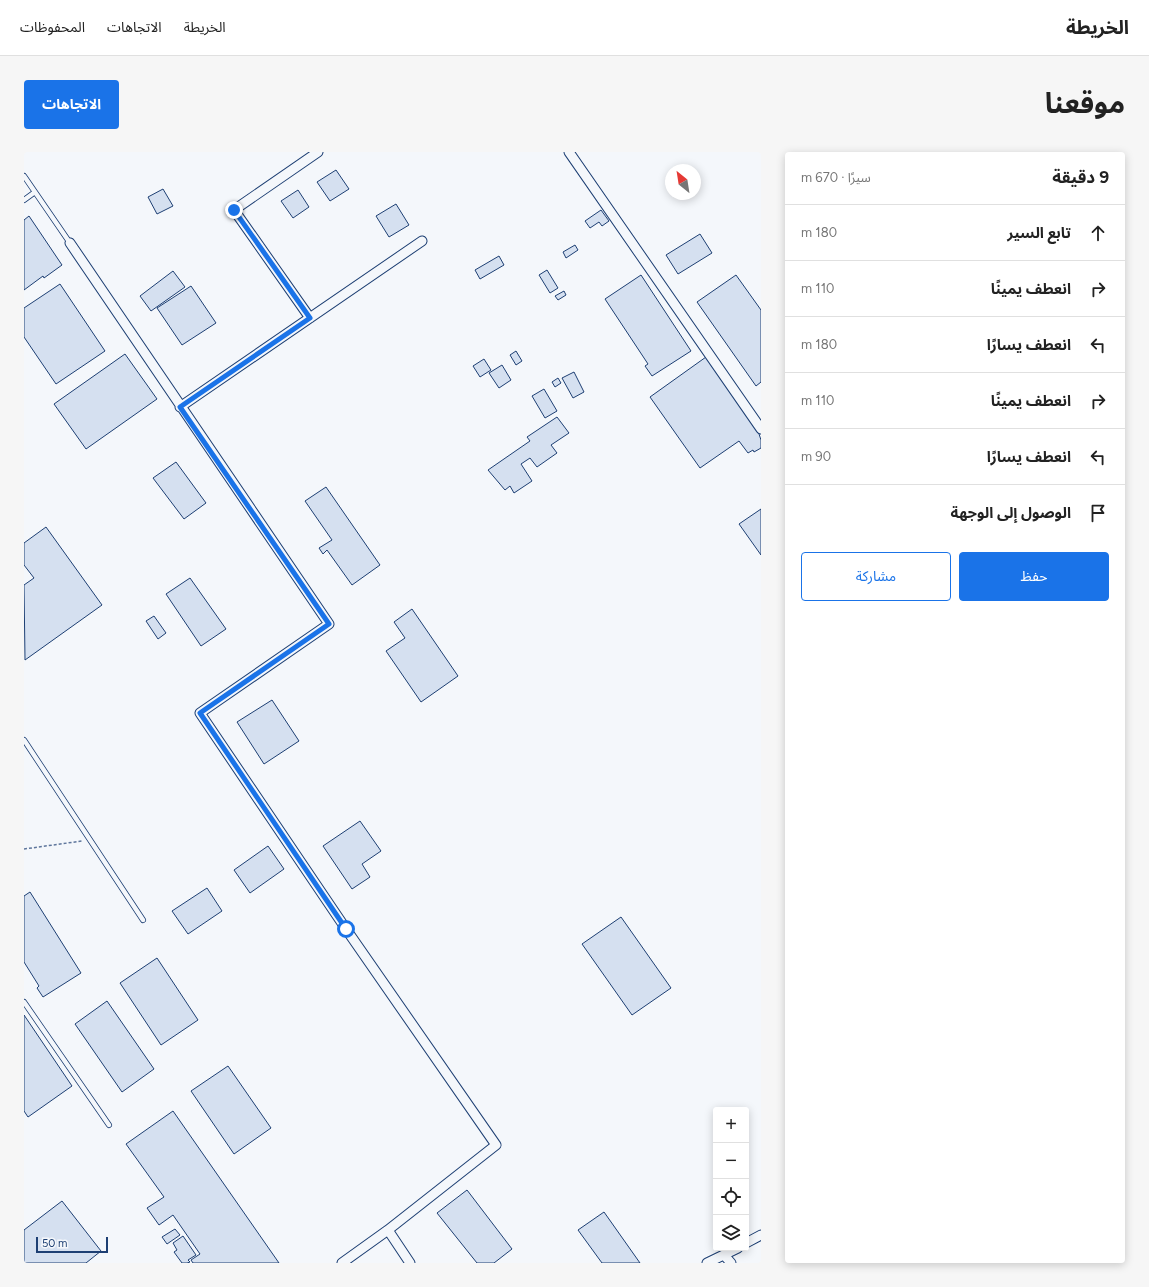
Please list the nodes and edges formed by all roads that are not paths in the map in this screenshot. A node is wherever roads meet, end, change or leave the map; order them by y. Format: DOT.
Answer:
graph roads {
  1 [pos="318,152"];
  2 [pos="569,152"];
  3 [pos="24,176"];
  4 [pos="35,192"];
  5 [pos="24,200"];
  6 [pos="422,241"];
  7 [pos="70,243"];
  8 [pos="310,318"];
  9 [pos="180,407"];
  10 [pos="761,430"];
  11 [pos="24,740"];
  12 [pos="144,920"];
  13 [pos="24,1002"];
  14 [pos="109,1125"];
  15 [pos="388,1230"];
  16 [pos="761,1235"];
  17 [pos="749,1241"];
  18 [pos="732,1251"];
  19 [pos="724,1255"];
  20 [pos="342,1263"];
  21 [pos="410,1263"];
  22 [pos="707,1263"];
  23 [pos="731,1263"];
  1 -- 8 [label="street"];
  2 -- 10 [label="street"];
  3 -- 4 [label="lane"];
  4 -- 5 [label="lane"];
  4 -- 7 [label="lane"];
  6 -- 8 [label="street"];
  7 -- 9 [label="street"];
  8 -- 9 [label="street"];
  9 -- 15 [label="street"];
  11 -- 12 [label="lane"];
  13 -- 14 [label="lane"];
  15 -- 20 [label="street"];
  15 -- 21 [label="street"];
  16 -- 17 [label="street"];
  18 -- 19 [label="street"];
  19 -- 22 [label="street"];
  19 -- 23 [label="street"];
}
